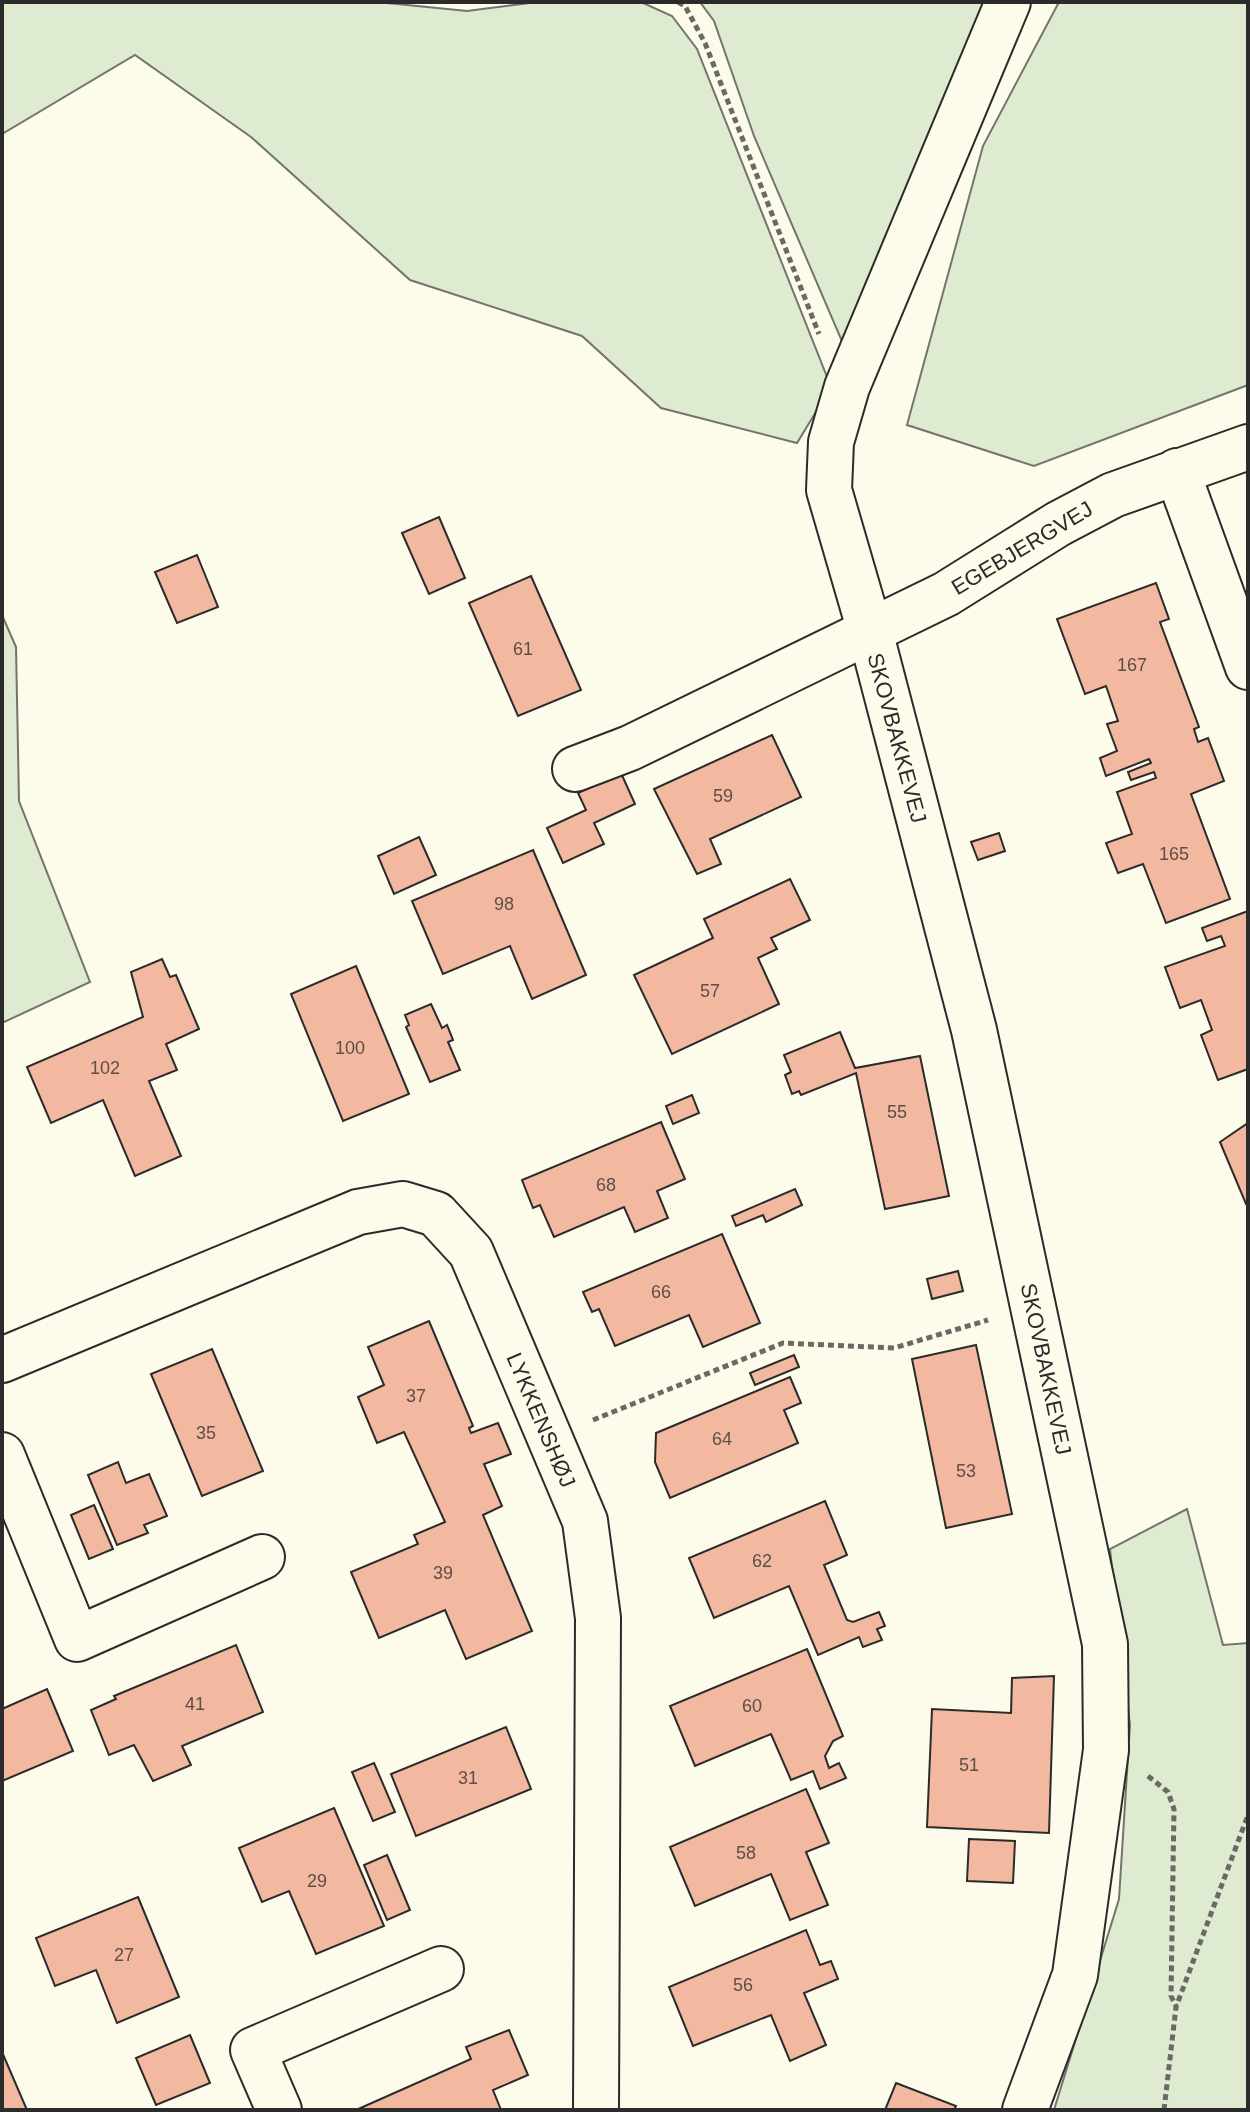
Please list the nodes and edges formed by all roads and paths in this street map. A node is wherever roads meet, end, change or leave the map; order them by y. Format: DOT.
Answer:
graph roads {
  1 [pos="678,2"];
  2 [pos="1008,2"];
  3 [pos="847,387"];
  4 [pos="1248,447"];
  5 [pos="1177,471"];
  6 [pos="870,631"];
  7 [pos="1248,667"];
  8 [pos="575,769"];
  9 [pos="1033,1307"];
  10 [pos="2,1360"];
  11 [pos="548,1439"];
  12 [pos="2,1455"];
  13 [pos="262,1557"];
  14 [pos="1106,1750"];
  15 [pos="1248,1815"];
  16 [pos="441,1969"];
  17 [pos="1176,2007"];
  18 [pos="279,2110"];
  19 [pos="596,2110"];
  20 [pos="1025,2110"];
  21 [pos="1164,2110"];
  1 -- 3 [label="path"];
  2 -- 3 [label="street, SKOVBAKKEVEJ"];
  3 -- 6 [label="street, SKOVBAKKEVEJ"];
  4 -- 5 [label="street, EGEBJERGVEJ"];
  5 -- 6 [label="street, EGEBJERGVEJ"];
  5 -- 7 [label="street"];
  6 -- 8 [label="street, SKOVBAKKEVEJ"];
  6 -- 9 [label="street, SKOVBAKKEVEJ"];
  9 -- 11 [label="path"];
  9 -- 14 [label="street, SKOVBAKKEVEJ"];
  10 -- 11 [label="street, LYKKENSHØJ"];
  11 -- 19 [label="street, LYKKENSHØJ"];
  12 -- 13 [label="street"];
  14 -- 17 [label="path"];
  14 -- 20 [label="street, SKOVBAKKEVEJ"];
  15 -- 17 [label="path"];
  16 -- 18 [label="street"];
  17 -- 21 [label="path"];
}
